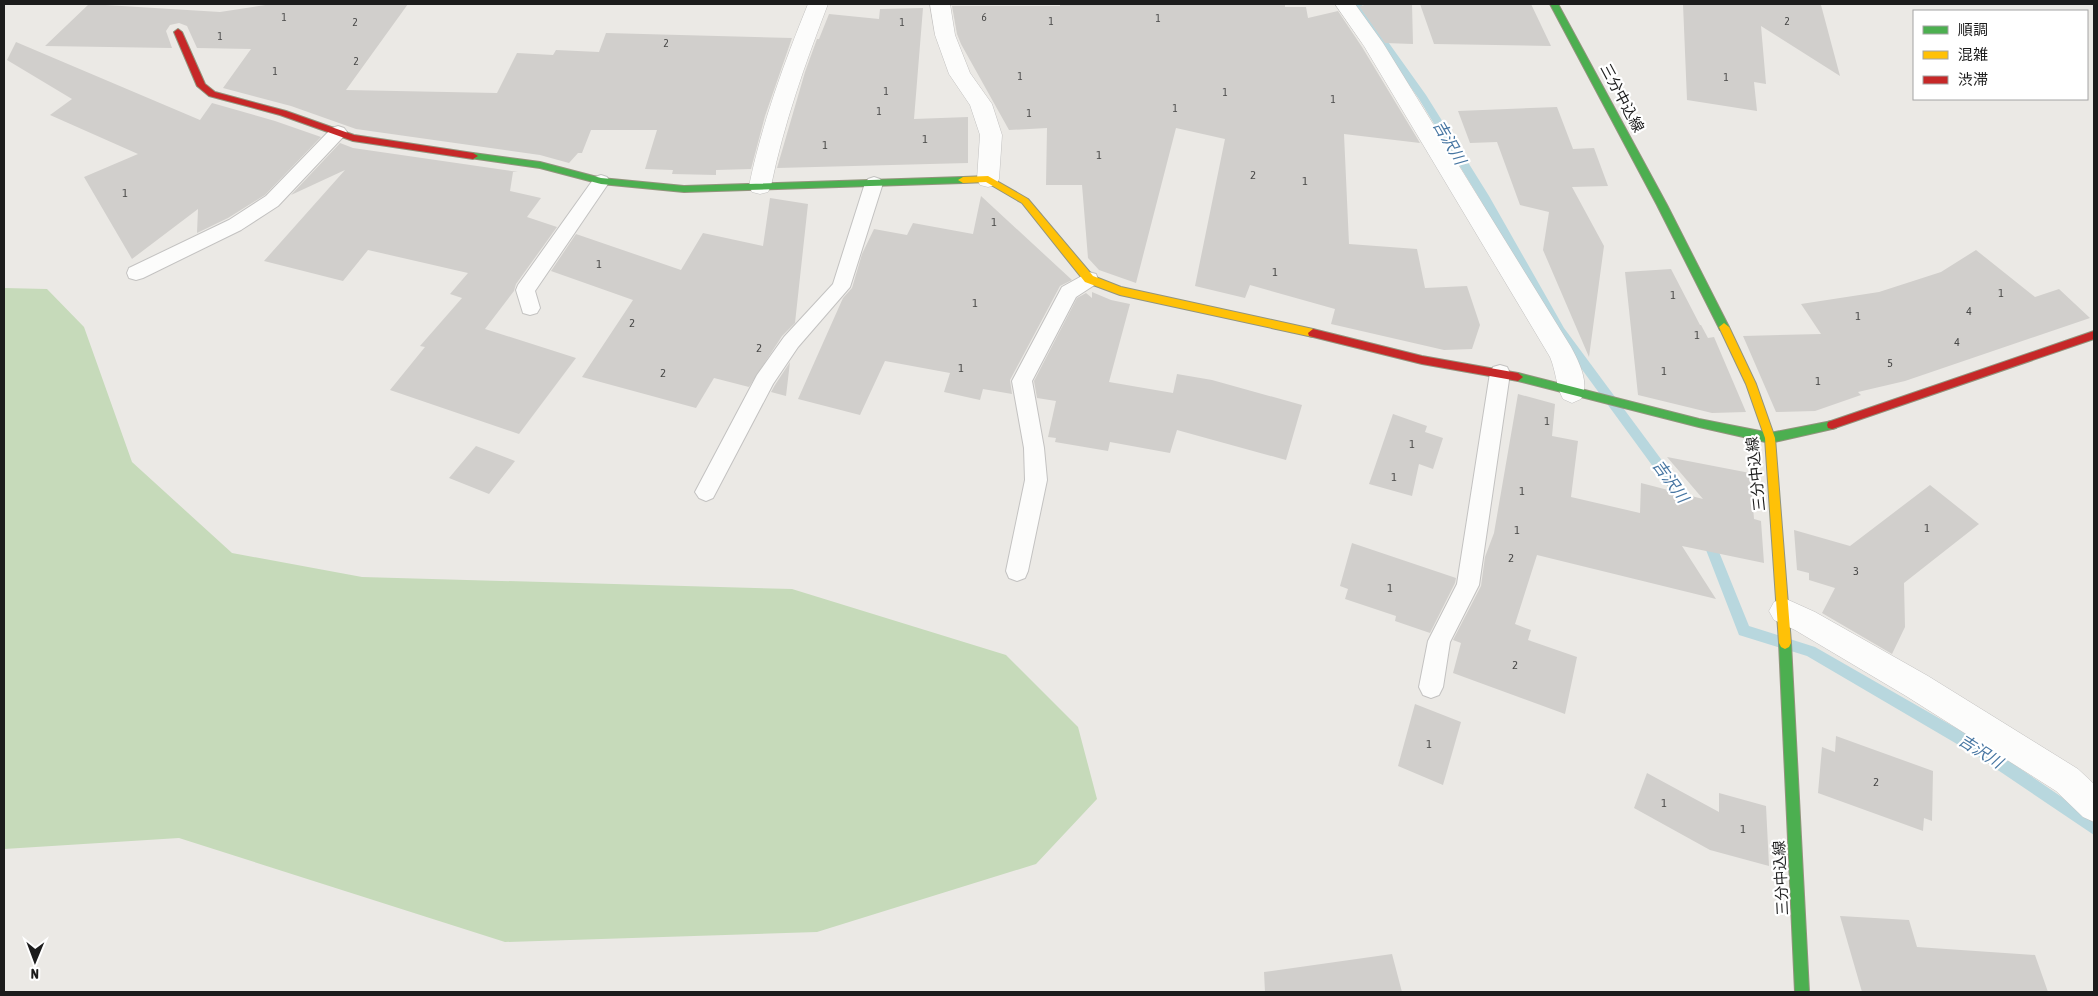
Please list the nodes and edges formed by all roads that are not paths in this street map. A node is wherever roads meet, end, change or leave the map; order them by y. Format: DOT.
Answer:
graph roads {
  1 [pos="818,4"];
  2 [pos="940,4"];
  3 [pos="1344,4"];
  4 [pos="1554,4"];
  5 [pos="178,32"];
  6 [pos="338,132"];
  7 [pos="988,179"];
  8 [pos="601,181"];
  9 [pos="874,183"];
  10 [pos="760,186"];
  11 [pos="136,273"];
  12 [pos="1089,279"];
  13 [pos="530,308"];
  14 [pos="2094,335"];
  15 [pos="1500,374"];
  16 [pos="1572,392"];
  17 [pos="1770,438"];
  18 [pos="706,492"];
  19 [pos="1017,571"];
  20 [pos="1784,616"];
  21 [pos="1431,687"];
  22 [pos="2094,806"];
  23 [pos="1802,992"];
  1 -- 10 [label="street"];
  2 -- 7 [label="street"];
  3 -- 16 [label="street"];
  4 -- 17 [label="street, 三分中込線"];
  5 -- 6 [label="street"];
  6 -- 8 [label="street"];
  6 -- 11 [label="lane"];
  7 -- 9 [label="street"];
  7 -- 12 [label="street"];
  8 -- 10 [label="street"];
  8 -- 13 [label="lane"];
  9 -- 10 [label="street"];
  9 -- 18 [label="lane"];
  12 -- 15 [label="street"];
  12 -- 19 [label="lane"];
  14 -- 17 [label="street"];
  15 -- 16 [label="street"];
  15 -- 21 [label="lane"];
  16 -- 17 [label="street"];
  17 -- 20 [label="street, 三分中込線"];
  20 -- 22 [label="street"];
  20 -- 23 [label="street, 三分中込線"];
}
